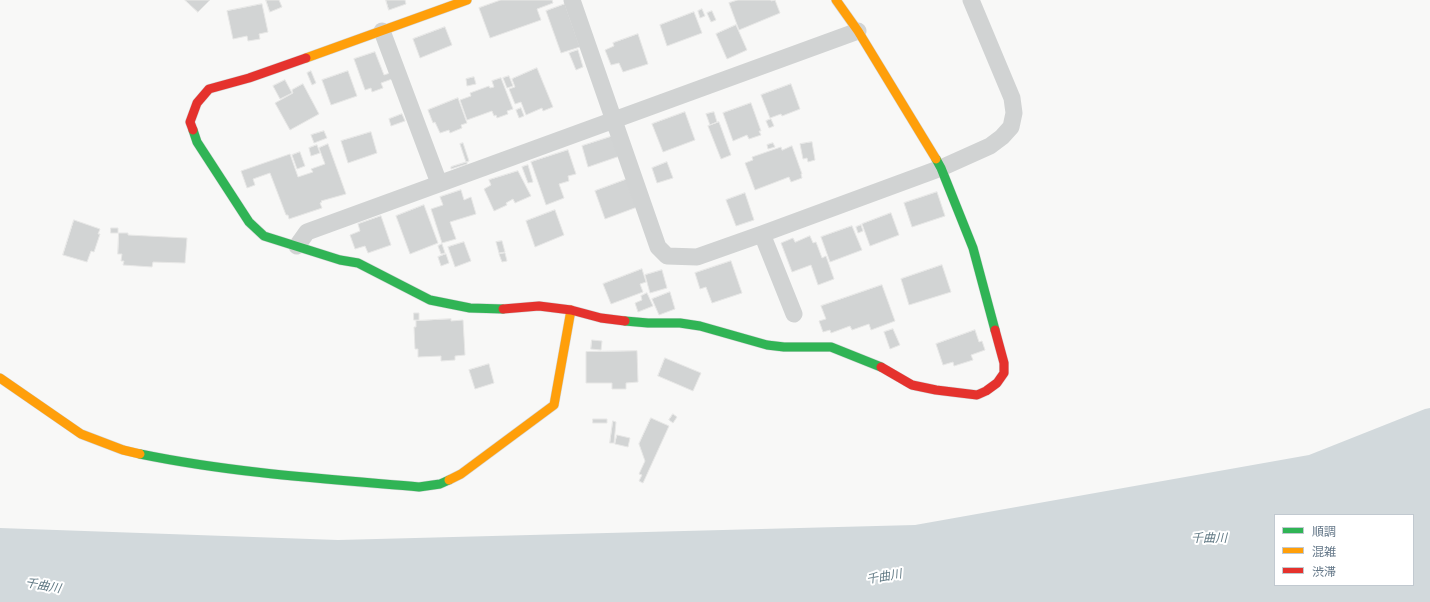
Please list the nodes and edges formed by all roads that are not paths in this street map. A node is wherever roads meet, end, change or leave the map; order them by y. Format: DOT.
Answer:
graph roads {
  1 [pos="467,0"];
  2 [pos="572,0"];
  3 [pos="836,0"];
  4 [pos="971,0"];
  5 [pos="382,31"];
  6 [pos="858,31"];
  7 [pos="614,119"];
  8 [pos="941,168"];
  9 [pos="439,183"];
  10 [pos="762,234"];
  11 [pos="297,246"];
  12 [pos="571,310"];
  13 [pos="794,314"];
  14 [pos="0,378"];
  1 -- 5 [label="street"];
  2 -- 7 [label="street"];
  3 -- 6 [label="street"];
  4 -- 8 [label="street"];
  5 -- 9 [label="street"];
  5 -- 11 [label="street"];
  6 -- 7 [label="street"];
  6 -- 8 [label="street"];
  7 -- 9 [label="street"];
  7 -- 10 [label="street"];
  8 -- 10 [label="street"];
  8 -- 12 [label="street"];
  9 -- 11 [label="street"];
  10 -- 13 [label="street"];
  11 -- 12 [label="street"];
  12 -- 14 [label="street"];
}
